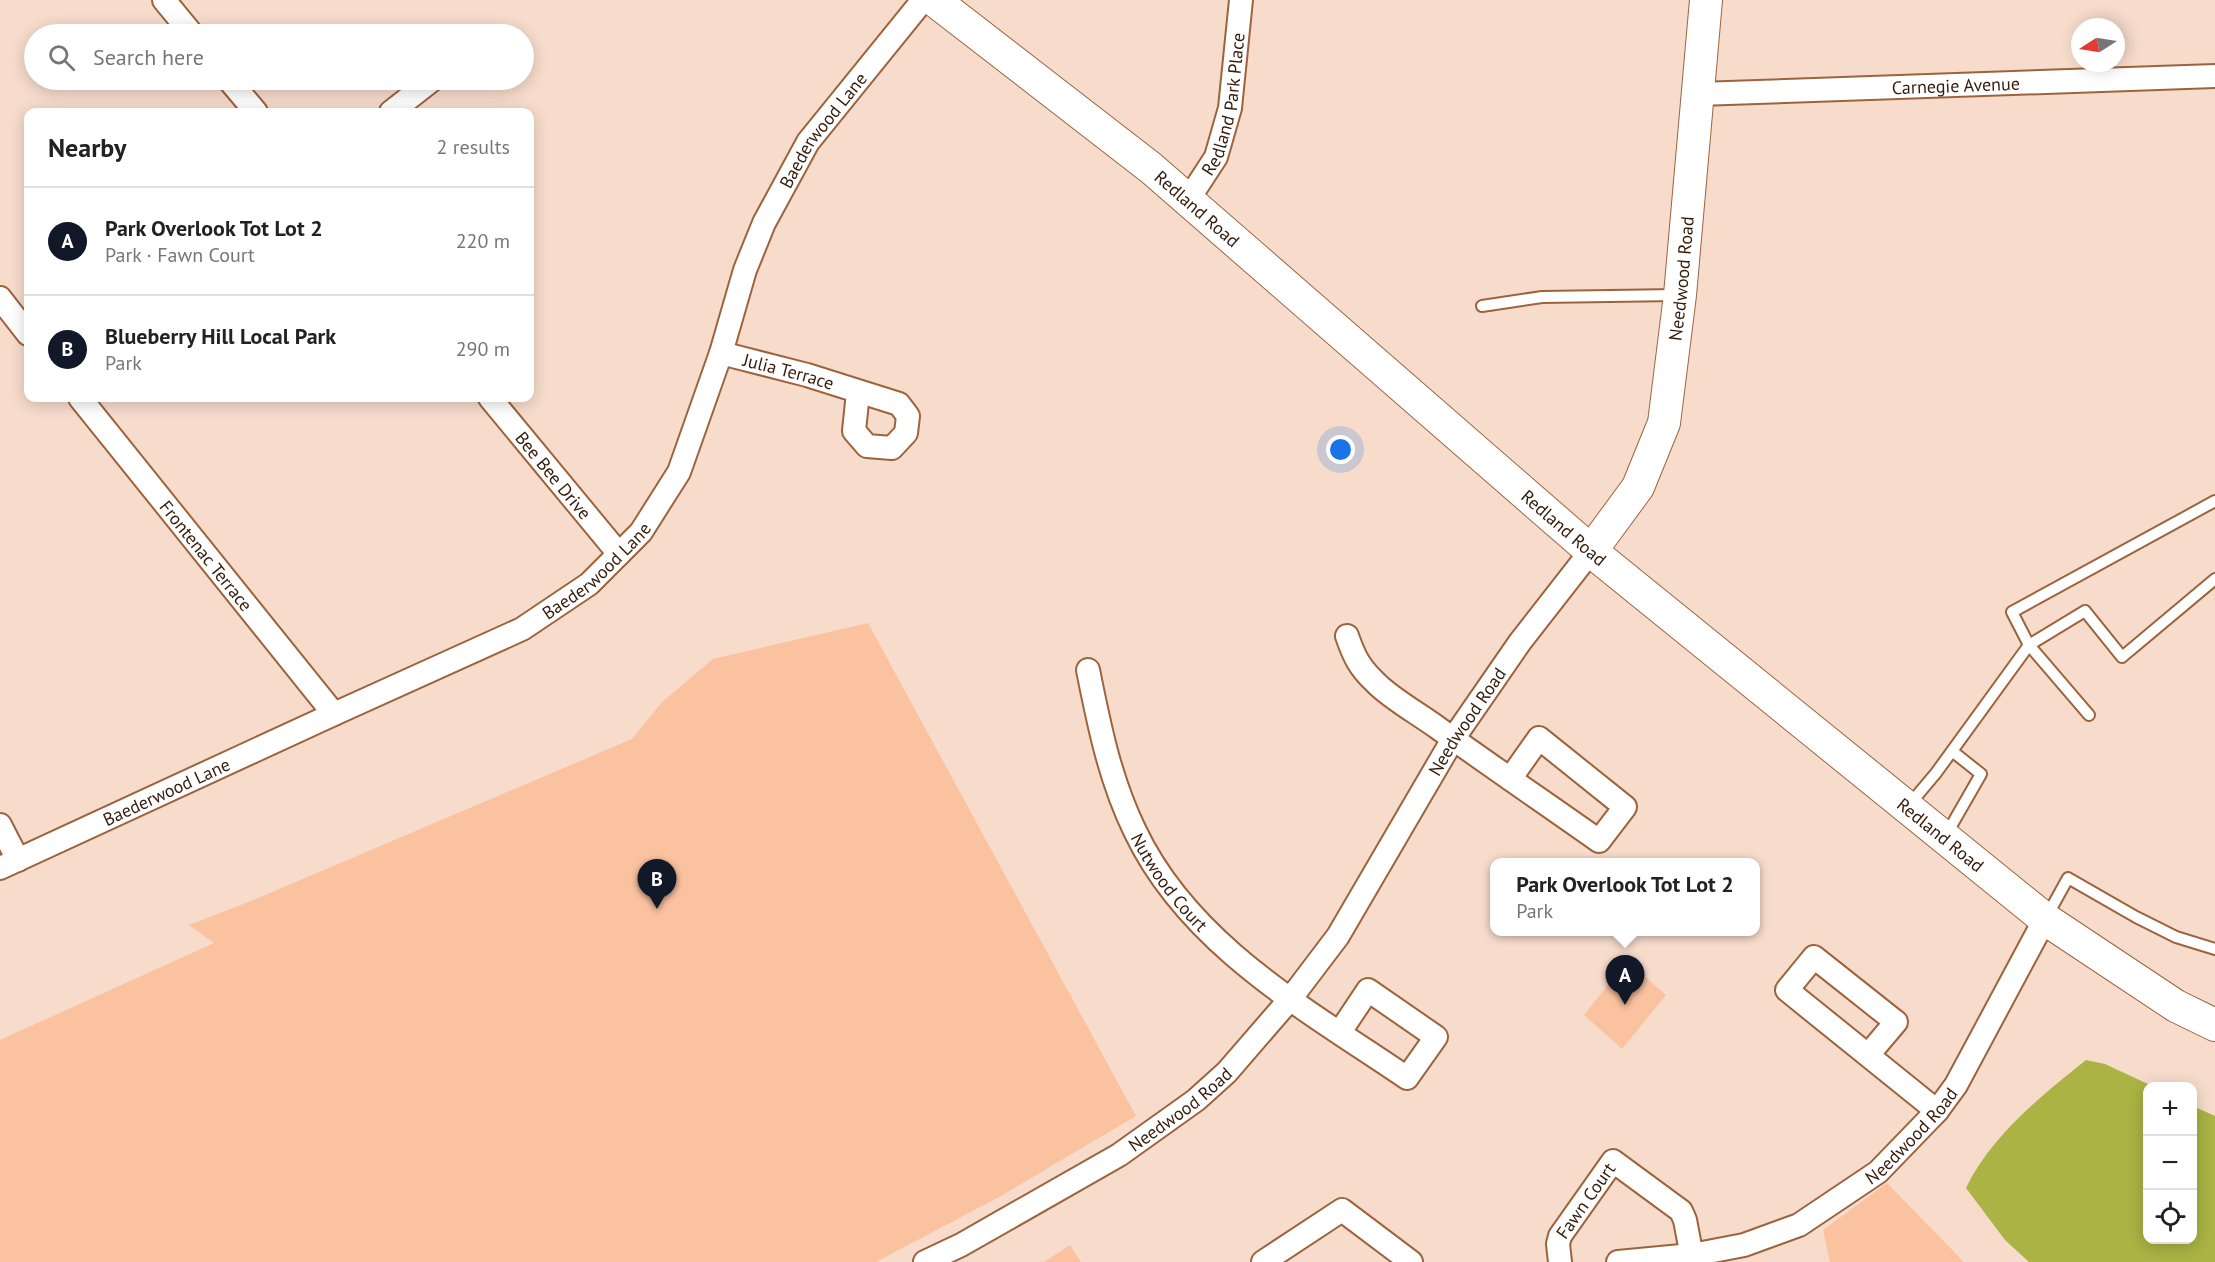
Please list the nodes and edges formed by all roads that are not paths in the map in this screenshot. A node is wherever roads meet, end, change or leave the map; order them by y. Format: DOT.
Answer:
graph roads {
  1 [pos="164,0"];
  2 [pos="923,0"];
  3 [pos="934,0"];
  4 [pos="1241,0"];
  5 [pos="1706,0"];
  6 [pos="184,24"];
  7 [pos="2215,76"];
  8 [pos="237,90"];
  9 [pos="419,90"];
  10 [pos="1698,94"];
  11 [pos="253,108"];
  12 [pos="396,108"];
  13 [pos="1188,200"];
  14 [pos="1680,295"];
  15 [pos="0,298"];
  16 [pos="1482,306"];
  17 [pos="24,329"];
  18 [pos="721,352"];
  19 [pos="858,392"];
  20 [pos="83,402"];
  21 [pos="493,402"];
  22 [pos="2215,501"];
  23 [pos="1591,551"];
  24 [pos="619,554"];
  25 [pos="2215,579"];
  26 [pos="1347,636"];
  27 [pos="2029,645"];
  28 [pos="1088,670"];
  29 [pos="334,714"];
  30 [pos="2089,715"];
  31 [pos="1453,739"];
  32 [pos="1952,751"];
  33 [pos="1510,779"];
  34 [pos="1907,807"];
  35 [pos="0,825"];
  36 [pos="1944,837"];
  37 [pos="9,864"];
  38 [pos="2045,919"];
  39 [pos="2215,948"];
  40 [pos="1291,998"];
  41 [pos="2215,1025"];
  42 [pos="1340,1032"];
  43 [pos="1868,1055"];
  44 [pos="1936,1111"];
  45 [pos="1400,1259"];
  46 [pos="1693,1259"];
  47 [pos="925,1262"];
  48 [pos="1263,1262"];
  49 [pos="1560,1262"];
  50 [pos="1618,1262"];
  1 -- 6 [label="street"];
  2 -- 18 [label="street, Baederwood Lane"];
  3 -- 13 [label="main road, Redland Road"];
  4 -- 13 [label="street, Redland Park Place"];
  5 -- 10 [label="main road, Needwood Road"];
  7 -- 10 [label="street, Carnegie Avenue"];
  8 -- 11 [label="street"];
  9 -- 12 [label="street"];
  10 -- 14 [label="main road, Needwood Road"];
  13 -- 23 [label="main road, Redland Road"];
  14 -- 16 [label="lane"];
  14 -- 23 [label="main road, Needwood Road"];
  15 -- 17 [label="street"];
  18 -- 19 [label="street, Julia Terrace"];
  18 -- 24 [label="street, Baederwood Lane"];
  20 -- 29 [label="street, Frontenac Terrace"];
  21 -- 24 [label="street, Bee Bee Drive"];
  22 -- 27 [label="lane"];
  23 -- 31 [label="street, Needwood Road"];
  23 -- 34 [label="main road, Redland Road"];
  24 -- 29 [label="street, Baederwood Lane"];
  25 -- 27 [label="lane"];
  26 -- 31 [label="street"];
  27 -- 30 [label="lane"];
  27 -- 32 [label="lane"];
  28 -- 40 [label="street, Nutwood Court"];
  29 -- 37 [label="street, Baederwood Lane"];
  31 -- 33 [label="street"];
  31 -- 40 [label="street, Needwood Road"];
  32 -- 34 [label="lane"];
  32 -- 36 [label="lane"];
  33 -- 33 [label="street"];
  34 -- 36 [label="main road, Redland Road"];
  35 -- 37 [label="street"];
  36 -- 38 [label="main road, Redland Road"];
  38 -- 39 [label="lane"];
  38 -- 41 [label="main road, Redland Road"];
  38 -- 44 [label="street, Needwood Road"];
  40 -- 42 [label="street, Nutwood Court"];
  40 -- 47 [label="street, Needwood Road"];
  43 -- 43 [label="street"];
  43 -- 44 [label="street"];
  44 -- 46 [label="street, Needwood Road"];
  45 -- 48 [label="street"];
  46 -- 49 [label="street, Fawn Court"];
  46 -- 50 [label="street, Needwood Road"];
}
